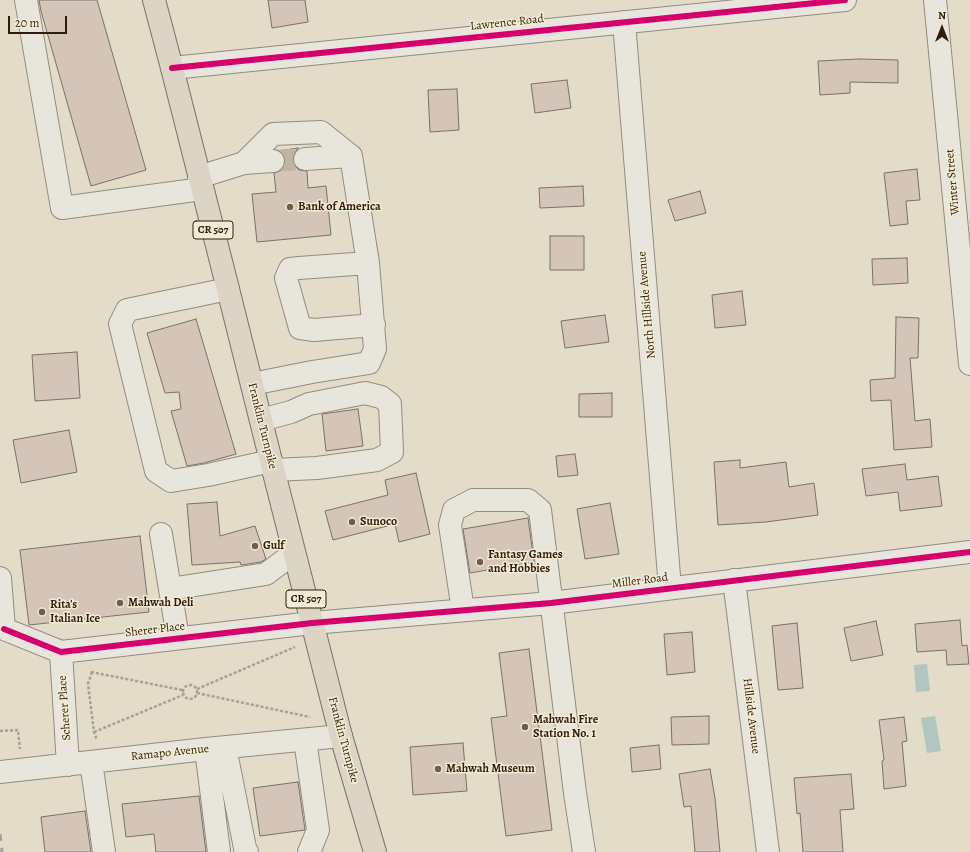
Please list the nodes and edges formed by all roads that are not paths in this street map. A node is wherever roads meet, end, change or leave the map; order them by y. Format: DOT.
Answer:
graph roads {
  1 [pos="26,0"];
  2 [pos="154,0"];
  3 [pos="845,0"];
  4 [pos="936,0"];
  5 [pos="624,22"];
  6 [pos="172,68"];
  7 [pos="351,156"];
  8 [pos="306,159"];
  9 [pos="272,161"];
  10 [pos="244,162"];
  11 [pos="201,183"];
  12 [pos="368,263"];
  13 [pos="228,289"];
  14 [pos="374,324"];
  15 [pos="970,364"];
  16 [pos="252,384"];
  17 [pos="261,420"];
  18 [pos="272,465"];
  19 [pos="161,534"];
  20 [pos="970,552"];
  21 [pos="294,553"];
  22 [pos="0,578"];
  23 [pos="734,580"];
  24 [pos="670,588"];
  25 [pos="170,589"];
  26 [pos="551,603"];
  27 [pos="463,610"];
  28 [pos="312,623"];
  29 [pos="178,638"];
  30 [pos="61,652"];
  31 [pos="341,736"];
  32 [pos="305,740"];
  33 [pos="216,748"];
  34 [pos="94,752"];
  35 [pos="68,765"];
  36 [pos="0,772"];
  37 [pos="104,852"];
  38 [pos="219,852"];
  39 [pos="247,852"];
  40 [pos="309,852"];
  41 [pos="375,852"];
  42 [pos="584,852"];
  43 [pos="768,852"];
  1 -- 11 [label="street"];
  2 -- 6 [label="main road, Franklin Turnpike / CR 507"];
  3 -- 5 [label="street, Lawrence Road"];
  4 -- 15 [label="street, Winter Street"];
  5 -- 6 [label="street, Lawrence Road"];
  5 -- 24 [label="street, North Hillside Avenue"];
  6 -- 11 [label="main road, Franklin Turnpike / CR 507"];
  7 -- 8 [label="street"];
  7 -- 10 [label="street"];
  7 -- 12 [label="street"];
  9 -- 10 [label="street"];
  10 -- 11 [label="street"];
  11 -- 13 [label="main road, Franklin Turnpike / CR 507"];
  12 -- 14 [label="street"];
  12 -- 14 [label="street"];
  13 -- 16 [label="main road, Franklin Turnpike / CR 507"];
  13 -- 18 [label="street"];
  14 -- 16 [label="street"];
  16 -- 17 [label="main road, Franklin Turnpike / CR 507"];
  17 -- 18 [label="main road, Franklin Turnpike / CR 507"];
  17 -- 18 [label="street"];
  18 -- 21 [label="main road, Franklin Turnpike / CR 507"];
  19 -- 25 [label="street"];
  20 -- 23 [label="street, Miller Road"];
  21 -- 25 [label="street"];
  21 -- 28 [label="main road, Franklin Turnpike / CR 507"];
  22 -- 30 [label="street, Sherer Place"];
  23 -- 24 [label="street, Miller Road"];
  23 -- 43 [label="street, Hillside Avenue"];
  24 -- 26 [label="street, Miller Road"];
  25 -- 29 [label="street"];
  26 -- 27 [label="street, Miller Road"];
  26 -- 27 [label="street"];
  26 -- 42 [label="street"];
  27 -- 28 [label="street, Miller Road"];
  28 -- 29 [label="street, Sherer Place"];
  28 -- 31 [label="main road, Franklin Turnpike / CR 507"];
  29 -- 30 [label="street, Sherer Place"];
  30 -- 35 [label="street, Scherer Place"];
  31 -- 32 [label="street, Ramapo Avenue"];
  31 -- 41 [label="main road, Franklin Turnpike / CR 507"];
  32 -- 33 [label="street, Ramapo Avenue"];
  32 -- 40 [label="street"];
  33 -- 34 [label="street, Ramapo Avenue"];
  33 -- 38 [label="street"];
  33 -- 39 [label="street"];
  34 -- 35 [label="street, Ramapo Avenue"];
  34 -- 37 [label="street"];
  35 -- 36 [label="street, Ramapo Avenue"];
}
